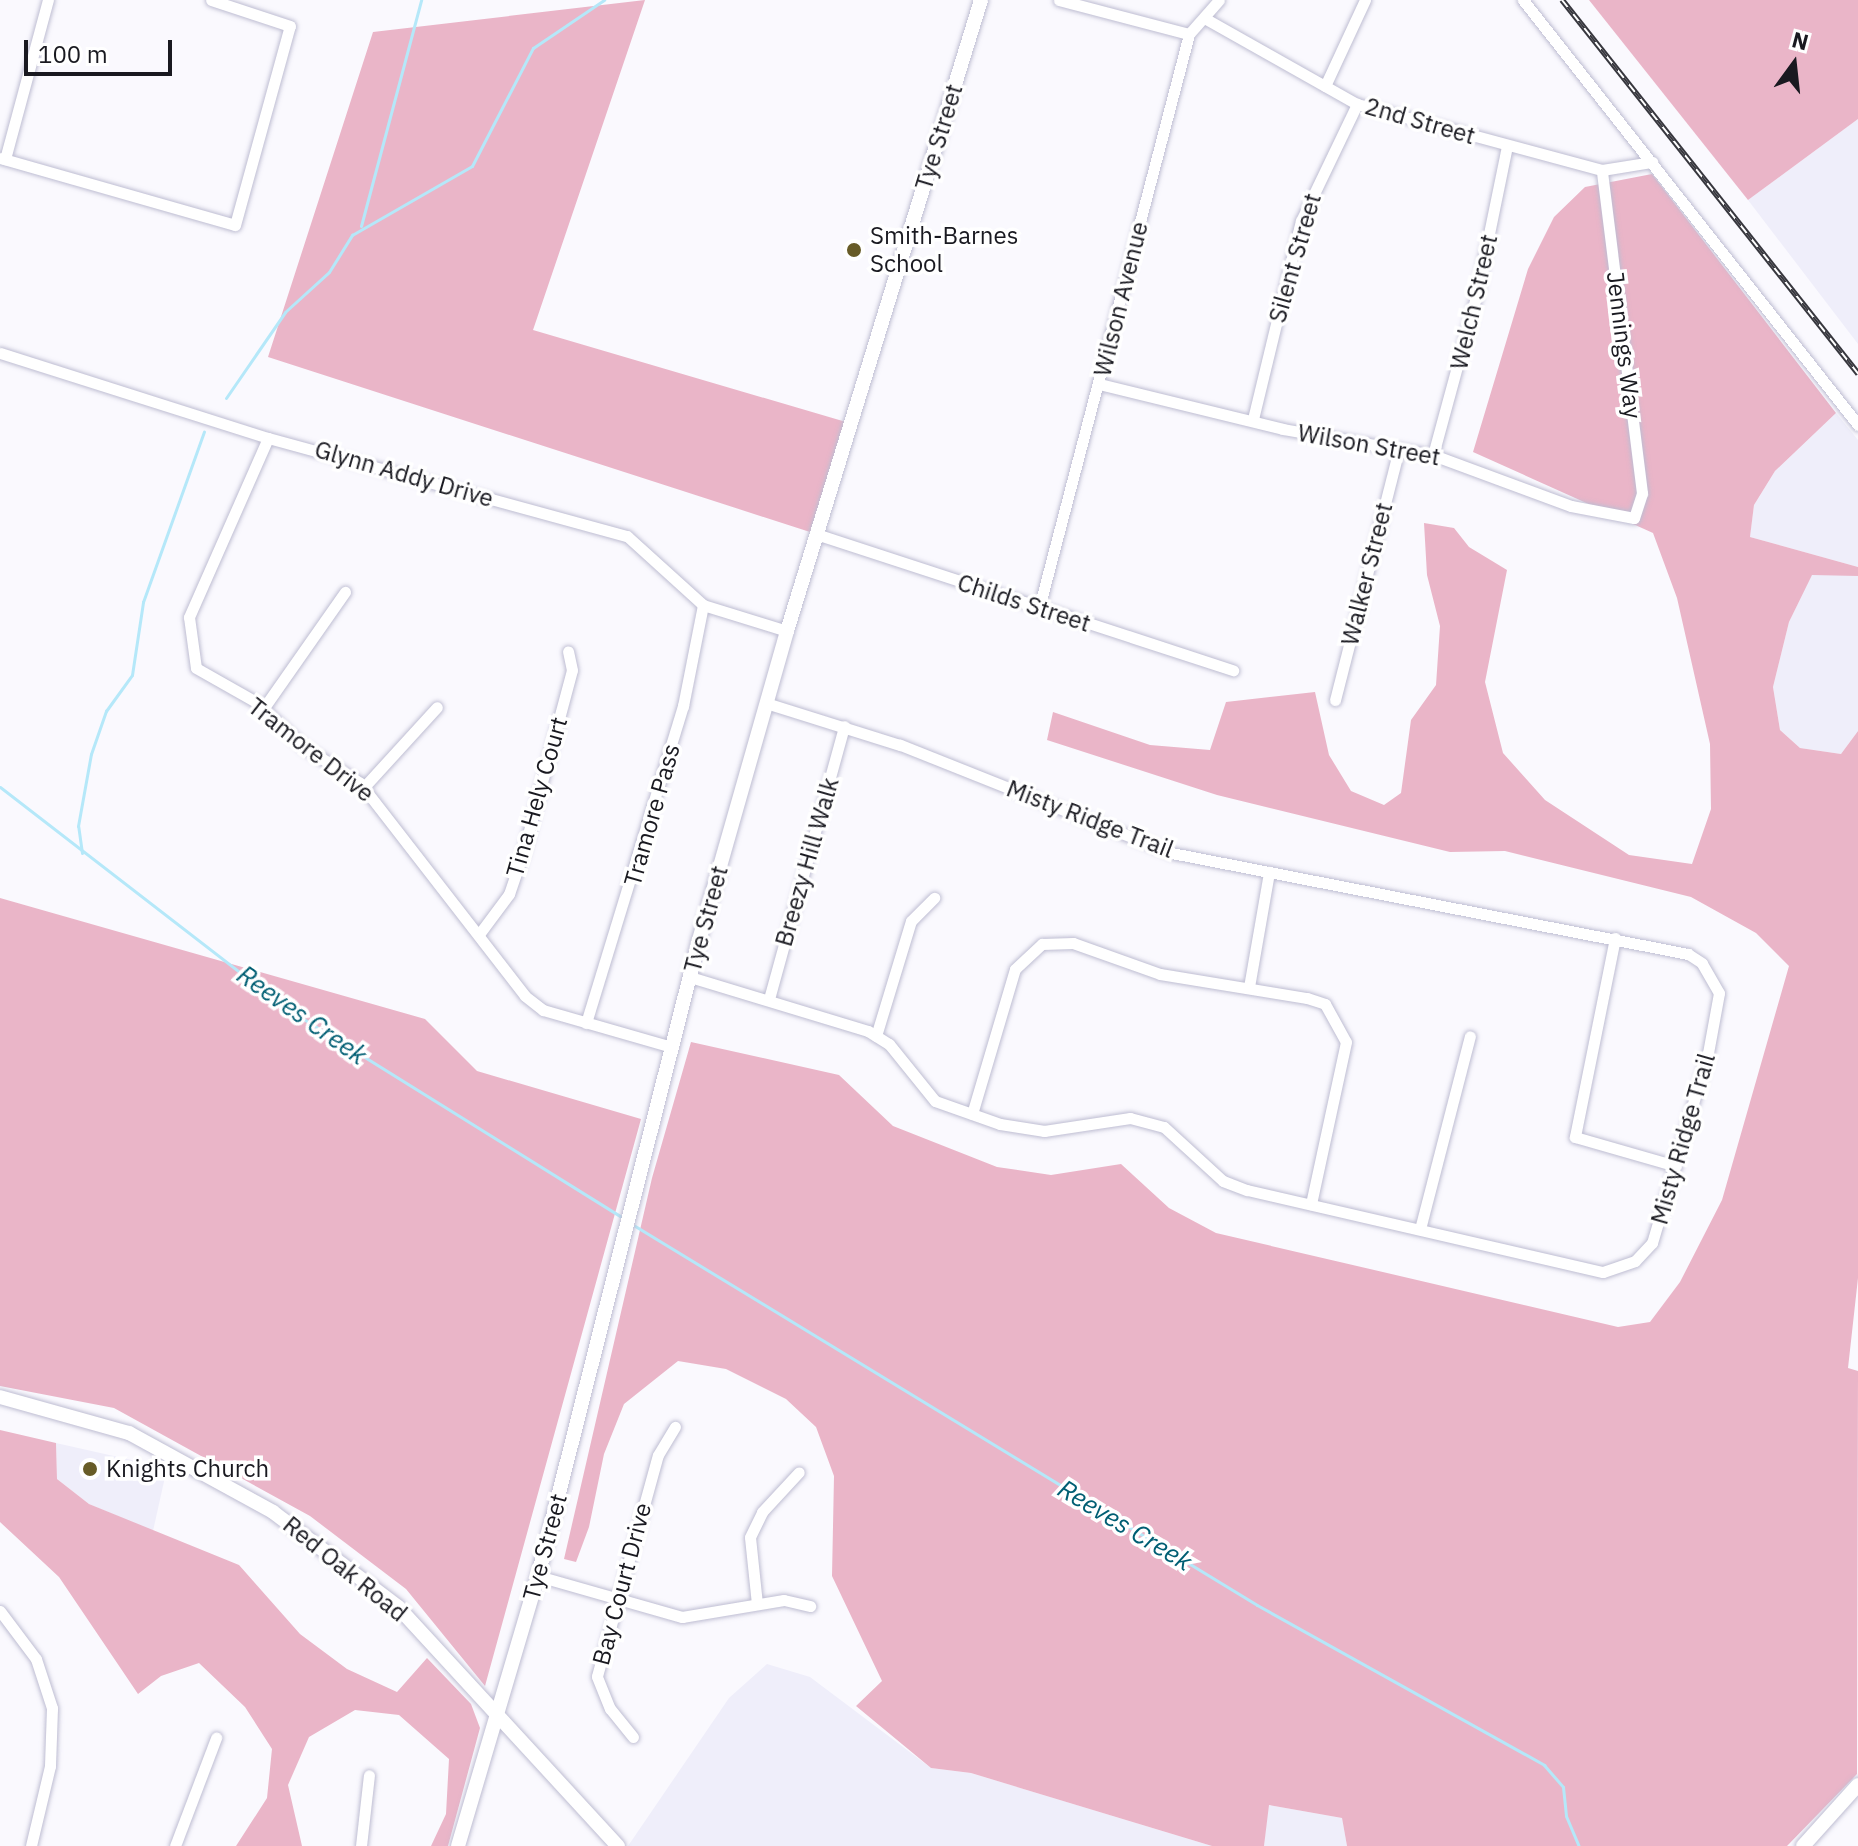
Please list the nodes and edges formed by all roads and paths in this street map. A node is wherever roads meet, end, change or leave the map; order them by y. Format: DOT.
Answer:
graph roads {
  1 [pos="48,0"];
  2 [pos="211,0"];
  3 [pos="981,0"];
  4 [pos="1059,0"];
  5 [pos="1219,0"];
  6 [pos="1365,0"];
  7 [pos="1523,0"];
  8 [pos="1206,19"];
  9 [pos="1189,34"];
  10 [pos="1325,86"];
  11 [pos="1357,104"];
  12 [pos="1507,146"];
  13 [pos="2,158"];
  14 [pos="1652,162"];
  15 [pos="1602,170"];
  16 [pos="0,353"];
  17 [pos="1099,384"];
  18 [pos="1253,419"];
  19 [pos="1858,425"];
  20 [pos="268,438"];
  21 [pos="1399,449"];
  22 [pos="1433,455"];
  23 [pos="1634,518"];
  24 [pos="816,534"];
  25 [pos="345,592"];
  26 [pos="703,605"];
  27 [pos="1039,608"];
  28 [pos="787,631"];
  29 [pos="568,651"];
  30 [pos="1233,670"];
  31 [pos="1335,700"];
  32 [pos="766,703"];
  33 [pos="437,707"];
  34 [pos="263,709"];
  35 [pos="844,726"];
  36 [pos="364,787"];
  37 [pos="1269,872"];
  38 [pos="934,898"];
  39 [pos="480,933"];
  40 [pos="1615,938"];
  41 [pos="690,977"];
  42 [pos="1249,987"];
  43 [pos="769,999"];
  44 [pos="586,1023"];
  45 [pos="876,1036"];
  46 [pos="1470,1036"];
  47 [pos="672,1047"];
  48 [pos="972,1114"];
  49 [pos="1676,1166"];
  50 [pos="1311,1204"];
  51 [pos="1420,1229"];
  52 [pos="0,1397"];
  53 [pos="675,1427"];
  54 [pos="799,1472"];
  55 [pos="538,1576"];
  56 [pos="616,1599"];
  57 [pos="757,1604"];
  58 [pos="810,1606"];
  59 [pos="0,1611"];
  60 [pos="497,1714"];
  61 [pos="633,1737"];
  62 [pos="216,1738"];
  63 [pos="369,1775"];
  64 [pos="1858,1785"];
  65 [pos="31,1846"];
  66 [pos="175,1846"];
  67 [pos="361,1846"];
  68 [pos="458,1846"];
  69 [pos="618,1846"];
  70 [pos="1803,1846"];
  1 -- 13 [label="street"];
  2 -- 13 [label="street"];
  3 -- 24 [label="street, Tye Street"];
  4 -- 9 [label="street"];
  5 -- 8 [label="street"];
  6 -- 10 [label="street"];
  7 -- 14 [label="street"];
  8 -- 9 [label="street"];
  8 -- 10 [label="street, 2nd Street"];
  9 -- 17 [label="street, Wilson Avenue"];
  10 -- 11 [label="street, 2nd Street"];
  11 -- 12 [label="street, 2nd Street"];
  11 -- 18 [label="street, Silent Street"];
  12 -- 15 [label="street, 2nd Street"];
  12 -- 22 [label="street, Welch Street"];
  14 -- 15 [label="street, 2nd Street"];
  14 -- 19 [label="street"];
  15 -- 23 [label="street, Jennings Way"];
  16 -- 20 [label="street, Glynn Addy Drive"];
  17 -- 18 [label="street, Wilson Street"];
  17 -- 27 [label="street, Wilson Avenue"];
  18 -- 21 [label="street, Wilson Street"];
  20 -- 26 [label="street, Glynn Addy Drive"];
  20 -- 34 [label="street, Tramore Drive"];
  21 -- 22 [label="street, Wilson Street"];
  21 -- 31 [label="street, Walker Street"];
  22 -- 23 [label="street, Wilson Street"];
  24 -- 27 [label="street, Childs Street"];
  24 -- 28 [label="street, Tye Street"];
  25 -- 34 [label="street"];
  26 -- 28 [label="street, Glynn Addy Drive"];
  26 -- 44 [label="street, Tramore Pass"];
  27 -- 30 [label="street, Childs Street"];
  28 -- 32 [label="street, Tye Street"];
  29 -- 39 [label="street, Tina Hely Court"];
  32 -- 35 [label="street, Misty Ridge Trail"];
  32 -- 41 [label="street, Tye Street"];
  33 -- 36 [label="street"];
  34 -- 36 [label="street, Tramore Drive"];
  35 -- 37 [label="street, Misty Ridge Trail"];
  35 -- 43 [label="street, Breezy Hill Walk"];
  36 -- 39 [label="street, Tramore Drive"];
  37 -- 40 [label="street, Misty Ridge Trail"];
  37 -- 42 [label="street"];
  38 -- 45 [label="street"];
  39 -- 44 [label="street, Tramore Drive"];
  40 -- 49 [label="street, Misty Ridge Trail"];
  40 -- 49 [label="street"];
  41 -- 43 [label="street, Misty Ridge Trail"];
  41 -- 47 [label="street, Tye Street"];
  42 -- 48 [label="street"];
  42 -- 50 [label="street"];
  43 -- 45 [label="street, Misty Ridge Trail"];
  44 -- 47 [label="street, Tramore Drive"];
  45 -- 48 [label="street, Misty Ridge Trail"];
  46 -- 51 [label="street"];
  47 -- 55 [label="street, Tye Street"];
  48 -- 50 [label="street, Misty Ridge Trail"];
  49 -- 51 [label="street, Misty Ridge Trail"];
  50 -- 51 [label="street, Misty Ridge Trail"];
  52 -- 60 [label="street, Red Oak Road"];
  53 -- 56 [label="street, Bay Court Drive"];
  54 -- 57 [label="street"];
  55 -- 56 [label="street"];
  55 -- 60 [label="street, Tye Street"];
  56 -- 57 [label="street"];
  56 -- 61 [label="street, Bay Court Drive"];
  57 -- 58 [label="street"];
  59 -- 65 [label="street"];
  60 -- 68 [label="street, Tye Street"];
  60 -- 69 [label="street, Red Oak Road"];
  62 -- 66 [label="street"];
  63 -- 67 [label="street"];
  64 -- 70 [label="street"];
}
